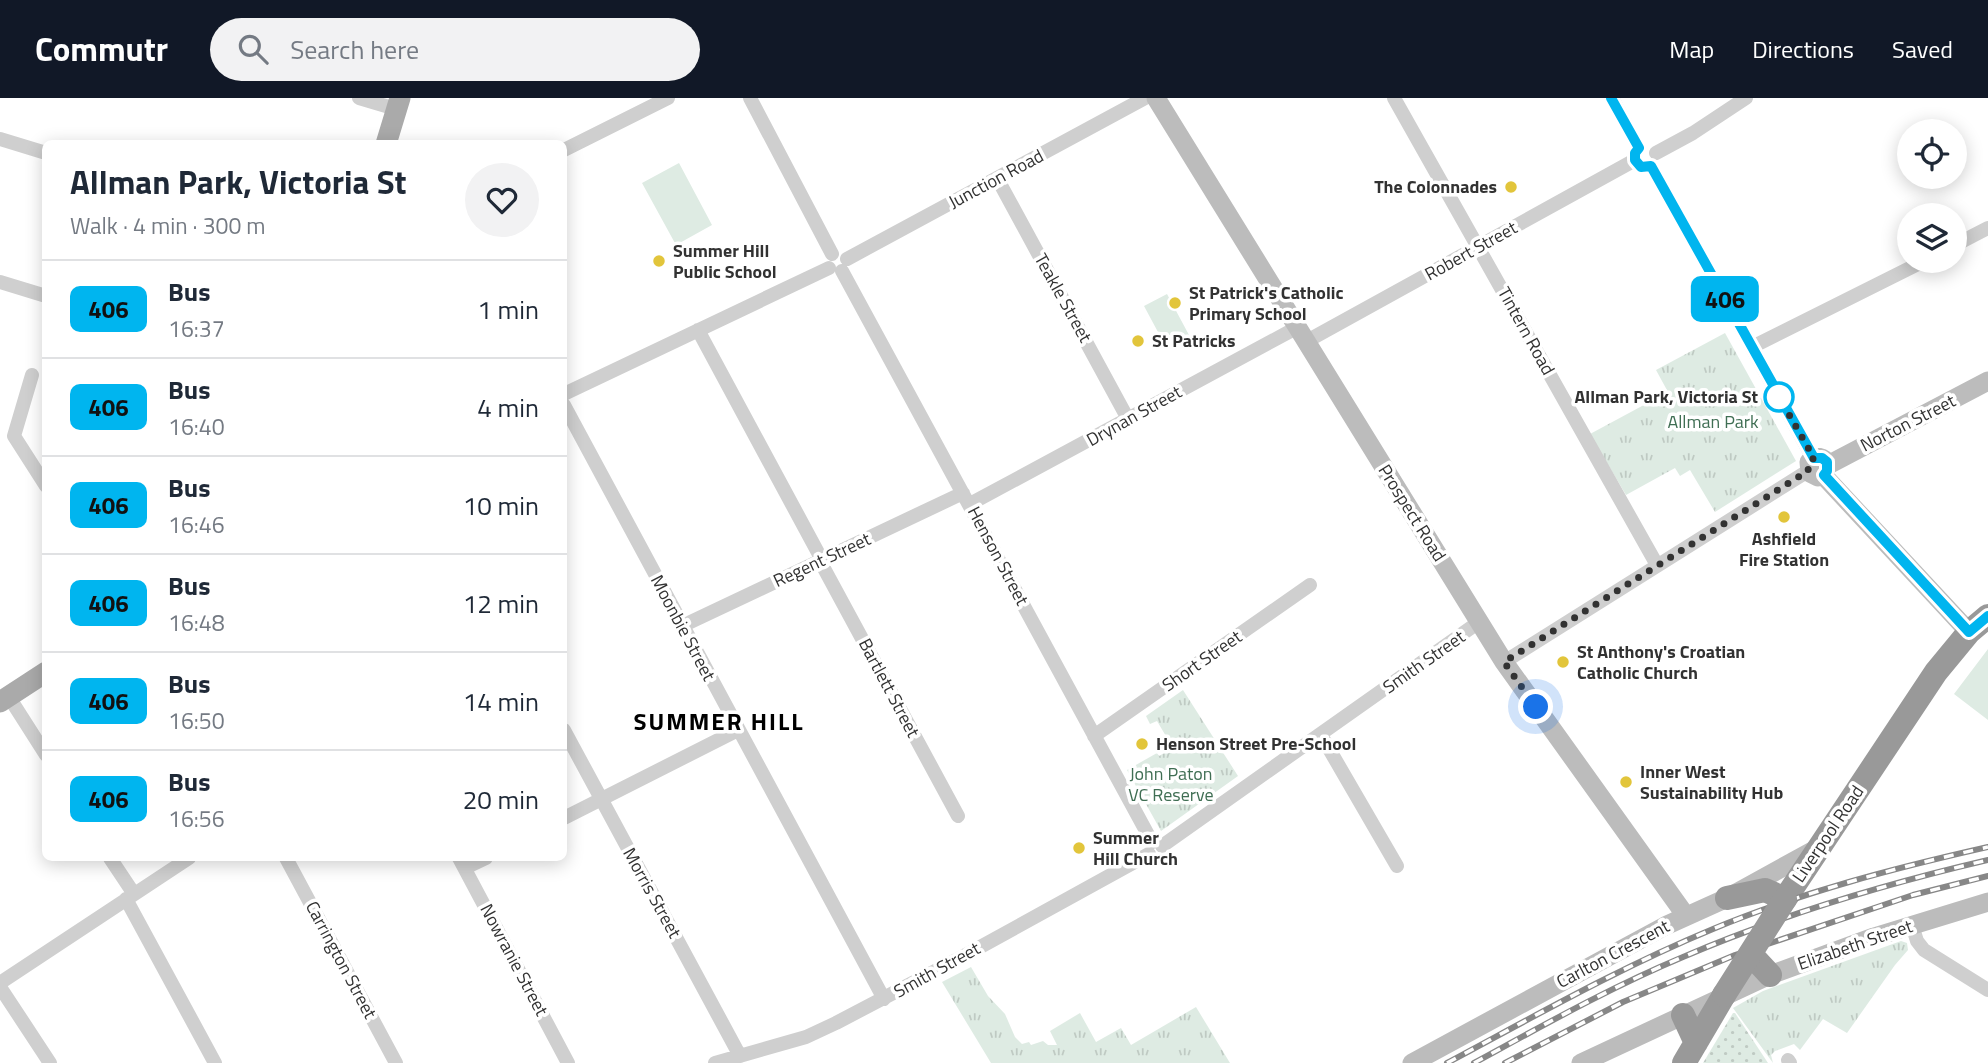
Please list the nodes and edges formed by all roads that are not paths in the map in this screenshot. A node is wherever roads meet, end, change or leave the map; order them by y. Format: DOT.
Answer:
graph roads {
  1 [pos="359,98"];
  2 [pos="668,98"];
  3 [pos="750,98"];
  4 [pos="1145,98"];
  5 [pos="1156,98"];
  6 [pos="1394,98"];
  7 [pos="1612,98"];
  8 [pos="1746,98"];
  9 [pos="398,104"];
  10 [pos="0,139"];
  11 [pos="387,140"];
  12 [pos="567,148"];
  13 [pos="42,152"];
  14 [pos="1637,154"];
  15 [pos="1653,160"];
  16 [pos="997,178"];
  17 [pos="1988,229"];
  18 [pos="1967,239"];
  19 [pos="1479,247"];
  20 [pos="837,263"];
  21 [pos="1900,273"];
  22 [pos="0,282"];
  23 [pos="42,295"];
  24 [pos="698,330"];
  25 [pos="1302,334"];
  26 [pos="1752,347"];
  27 [pos="32,375"];
  28 [pos="1988,381"];
  29 [pos="567,393"];
  30 [pos="567,411"];
  31 [pos="1128,419"];
  32 [pos="1818,467"];
  33 [pos="42,479"];
  34 [pos="967,499"];
  35 [pos="821,560"];
  36 [pos="1657,565"];
  37 [pos="1310,585"];
  38 [pos="1479,622"];
  39 [pos="1979,624"];
  40 [pos="682,626"];
  41 [pos="1504,662"];
  42 [pos="42,675"];
  43 [pos="2,700"];
  44 [pos="738,730"];
  45 [pos="1321,735"];
  46 [pos="567,736"];
  47 [pos="1094,736"];
  48 [pos="42,750"];
  49 [pos="601,800"];
  50 [pos="958,816"];
  51 [pos="567,817"];
  52 [pos="1154,847"];
  53 [pos="1816,849"];
  54 [pos="112,861"];
  55 [pos="184,861"];
  56 [pos="288,861"];
  57 [pos="462,863"];
  58 [pos="1397,866"];
  59 [pos="130,897"];
  60 [pos="1727,898"];
  61 [pos="1785,899"];
  62 [pos="1988,902"];
  63 [pos="1686,916"];
  64 [pos="1912,925"];
  65 [pos="1759,963"];
  66 [pos="0,985"];
  67 [pos="1988,990"];
  68 [pos="1724,996"];
  69 [pos="884,999"];
  70 [pos="1683,1015"];
  71 [pos="1690,1053"];
  72 [pos="740,1056"];
  73 [pos="50,1063"];
  74 [pos="215,1063"];
  75 [pos="396,1063"];
  76 [pos="568,1063"];
  77 [pos="715,1063"];
  78 [pos="1412,1063"];
  79 [pos="1581,1063"];
  1 -- 9 [label="street"];
  2 -- 12 [label="street"];
  3 -- 20 [label="street, Henson Street"];
  4 -- 16 [label="street, Junction Road"];
  5 -- 25 [label="street, Prospect Road"];
  6 -- 19 [label="street, Tintern Road"];
  7 -- 14 [label="street"];
  8 -- 15 [label="street"];
  9 -- 11 [label="main road"];
  10 -- 13 [label="street"];
  14 -- 15 [label="street"];
  14 -- 19 [label="street, Robert Street"];
  15 -- 26 [label="street"];
  16 -- 20 [label="street, Junction Road"];
  16 -- 31 [label="street, Teakle Street"];
  17 -- 18 [label="street"];
  19 -- 25 [label="street, Robert Street"];
  19 -- 36 [label="street, Tintern Road"];
  20 -- 24 [label="street, Junction Road"];
  20 -- 34 [label="street, Henson Street"];
  21 -- 26 [label="street"];
  22 -- 23 [label="street"];
  24 -- 29 [label="street, Junction Road"];
  24 -- 35 [label="street, Bartlett Street"];
  25 -- 31 [label="street, Drynan Street"];
  25 -- 38 [label="street, Prospect Road"];
  26 -- 32 [label="street"];
  27 -- 33 [label="street"];
  28 -- 32 [label="street, Norton Street"];
  30 -- 40 [label="street, Moonbie Street"];
  31 -- 34 [label="street, Drynan Street"];
  32 -- 36 [label="street, Norton Street"];
  32 -- 39 [label="street"];
  34 -- 35 [label="street, Regent Street"];
  34 -- 47 [label="street, Henson Street"];
  35 -- 40 [label="street, Regent Street"];
  35 -- 50 [label="street, Bartlett Street"];
  36 -- 41 [label="street, Norton Street"];
  37 -- 47 [label="street, Short Street"];
  38 -- 41 [label="street, Prospect Road"];
  38 -- 45 [label="street, Smith Street"];
  39 -- 53 [label="highway, Liverpool Road"];
  40 -- 44 [label="street, Moonbie Street"];
  41 -- 63 [label="street, Prospect Road"];
  42 -- 43 [label="main road"];
  43 -- 48 [label="street"];
  44 -- 49 [label="street"];
  44 -- 69 [label="street, Moonbie Street"];
  45 -- 52 [label="street, Smith Street"];
  45 -- 58 [label="street"];
  46 -- 49 [label="street, Morris Street"];
  47 -- 52 [label="street, Henson Street"];
  49 -- 51 [label="street"];
  49 -- 72 [label="street, Morris Street"];
  52 -- 69 [label="street, Smith Street"];
  53 -- 60 [label="street, Carlton Crescent"];
  53 -- 61 [label="highway, Liverpool Road"];
  54 -- 59 [label="street"];
  55 -- 59 [label="street"];
  56 -- 75 [label="street, Carrington Street"];
  57 -- 76 [label="street, Nowranie Street"];
  59 -- 66 [label="street"];
  59 -- 74 [label="street"];
  60 -- 61 [label="highway"];
  60 -- 63 [label="street, Carlton Crescent"];
  61 -- 65 [label="highway, Liverpool Road, bridge"];
  62 -- 64 [label="street, Elizabeth Street"];
  63 -- 78 [label="street, Carlton Crescent"];
  64 -- 65 [label="street, Elizabeth Street"];
  64 -- 67 [label="street"];
  65 -- 68 [label="highway, Liverpool Road, bridge"];
  66 -- 73 [label="street"];
  68 -- 70 [label="street"];
  68 -- 71 [label="highway, Liverpool Road"];
  69 -- 72 [label="street, Smith Street"];
  70 -- 71 [label="highway"];
  70 -- 79 [label="street"];
  72 -- 77 [label="street, Smith Street"];
}
